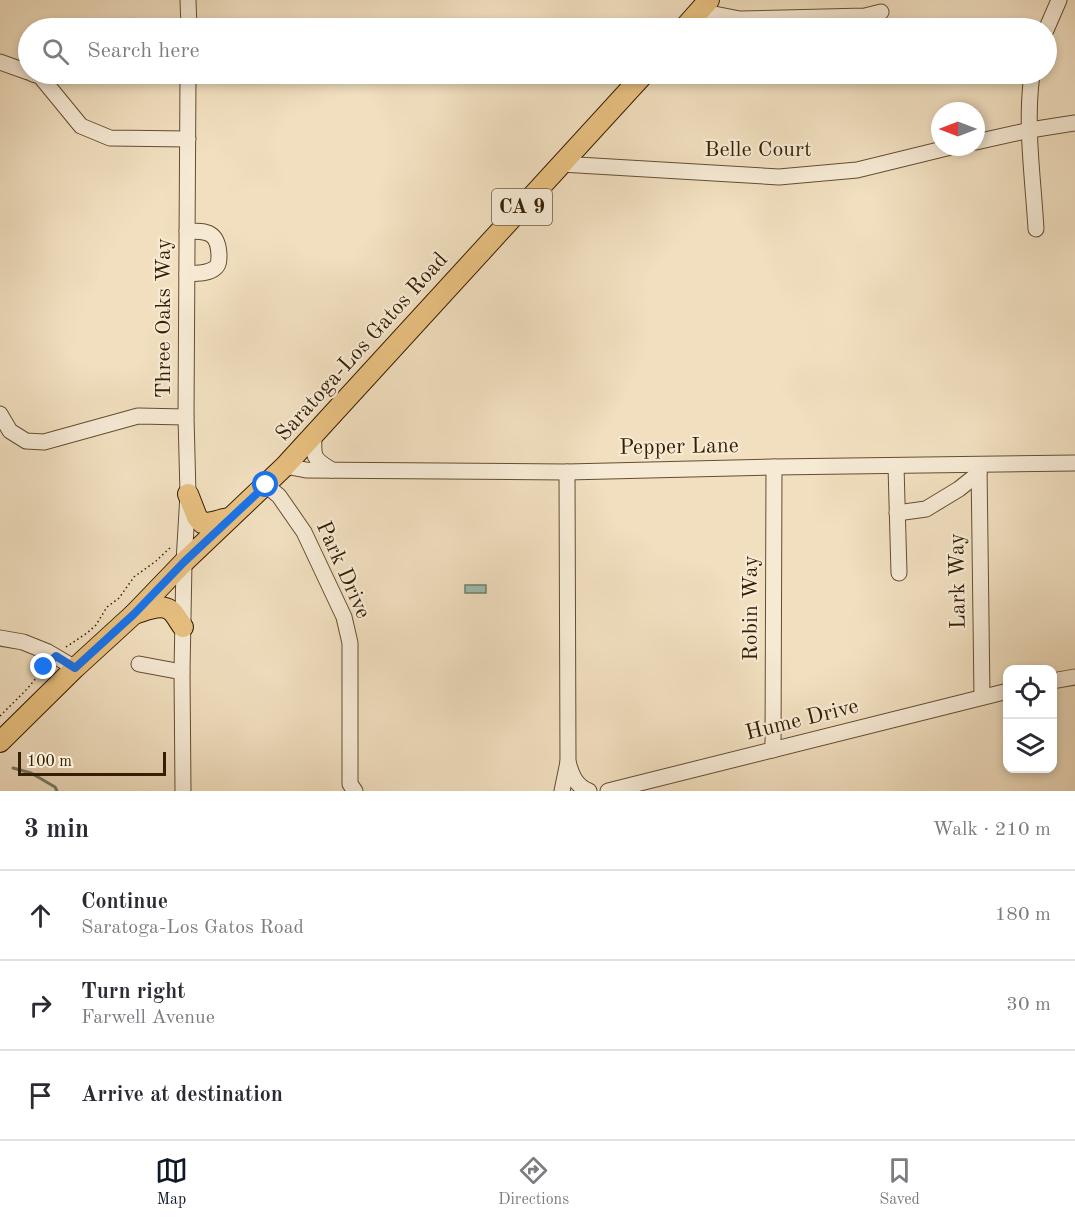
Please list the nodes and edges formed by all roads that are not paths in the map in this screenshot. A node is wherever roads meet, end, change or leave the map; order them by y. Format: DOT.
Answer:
graph roads {
  1 [pos="188,0"];
  2 [pos="1059,0"];
  3 [pos="704,5"];
  4 [pos="881,12"];
  5 [pos="189,18"];
  6 [pos="693,18"];
  7 [pos="737,18"];
  8 [pos="782,18"];
  9 [pos="1052,18"];
  10 [pos="0,62"];
  11 [pos="18,68"];
  12 [pos="47,84"];
  13 [pos="188,84"];
  14 [pos="635,84"];
  15 [pos="1031,84"];
  16 [pos="1075,123"];
  17 [pos="1030,130"];
  18 [pos="188,139"];
  19 [pos="985,140"];
  20 [pos="931,152"];
  21 [pos="561,164"];
  22 [pos="1036,229"];
  23 [pos="187,231"];
  24 [pos="187,274"];
  25 [pos="0,414"];
  26 [pos="186,417"];
  27 [pos="314,435"];
  28 [pos="1075,463"];
  29 [pos="285,466"];
  30 [pos="896,466"];
  31 [pos="774,467"];
  32 [pos="980,469"];
  33 [pos="332,471"];
  34 [pos="567,472"];
  35 [pos="266,485"];
  36 [pos="188,494"];
  37 [pos="897,513"];
  38 [pos="232,517"];
  39 [pos="184,562"];
  40 [pos="899,573"];
  41 [pos="134,614"];
  42 [pos="183,627"];
  43 [pos="0,638"];
  44 [pos="139,664"];
  45 [pos="75,668"];
  46 [pos="182,672"];
  47 [pos="1075,677"];
  48 [pos="1057,680"];
  49 [pos="1003,692"];
  50 [pos="982,697"];
  51 [pos="0,742"];
  52 [pos="773,750"];
  53 [pos="568,762"];
  54 [pos="183,791"];
  55 [pos="355,791"];
  56 [pos="562,791"];
  57 [pos="589,791"];
  58 [pos="608,791"];
  1 -- 5 [label="street"];
  2 -- 9 [label="street"];
  3 -- 6 [label="main road"];
  3 -- 7 [label="street"];
  4 -- 8 [label="street"];
  10 -- 11 [label="street"];
  12 -- 18 [label="street"];
  13 -- 18 [label="street, Three Oaks Way"];
  14 -- 21 [label="main road, Saratoga-Los Gatos Road / CA 9"];
  15 -- 17 [label="street"];
  16 -- 17 [label="street"];
  17 -- 19 [label="street"];
  17 -- 22 [label="street"];
  18 -- 23 [label="street, Three Oaks Way"];
  20 -- 21 [label="street, Belle Court"];
  21 -- 27 [label="main road, Saratoga-Los Gatos Road / CA 9"];
  23 -- 24 [label="street, Three Oaks Way"];
  23 -- 24 [label="street"];
  24 -- 26 [label="street, Three Oaks Way"];
  25 -- 26 [label="street"];
  26 -- 36 [label="street, Three Oaks Way"];
  27 -- 29 [label="main road, Saratoga-Los Gatos Road / CA 9"];
  27 -- 33 [label="street"];
  28 -- 32 [label="street, Pepper Lane"];
  29 -- 33 [label="street, Pepper Lane"];
  29 -- 35 [label="main road, Saratoga-Los Gatos Road / CA 9"];
  30 -- 31 [label="street, Pepper Lane"];
  30 -- 32 [label="street, Pepper Lane"];
  30 -- 37 [label="street"];
  31 -- 34 [label="street, Pepper Lane"];
  31 -- 52 [label="street, Robin Way"];
  32 -- 37 [label="street"];
  32 -- 50 [label="street, Lark Way"];
  33 -- 34 [label="street, Pepper Lane"];
  34 -- 53 [label="street"];
  35 -- 38 [label="main road, Saratoga-Los Gatos Road / CA 9"];
  35 -- 55 [label="street, Park Drive"];
  36 -- 38 [label="main road"];
  36 -- 39 [label="street, Three Oaks Way"];
  37 -- 40 [label="street"];
  38 -- 39 [label="main road, Saratoga-Los Gatos Road / CA 9"];
  39 -- 41 [label="main road, Saratoga-Los Gatos Road / CA 9"];
  39 -- 42 [label="street, Three Oaks Way"];
  41 -- 42 [label="main road"];
  41 -- 45 [label="main road, Saratoga-Los Gatos Road / CA 9"];
  42 -- 46 [label="street, Three Oaks Way"];
  43 -- 45 [label="street"];
  44 -- 46 [label="street"];
  45 -- 51 [label="main road, Saratoga-Los Gatos Road / CA 9"];
  46 -- 54 [label="street, Three Oaks Way"];
  47 -- 48 [label="street"];
  49 -- 50 [label="street, Hume Drive"];
  50 -- 52 [label="street, Hume Drive"];
  52 -- 58 [label="street, Hume Drive"];
  53 -- 56 [label="street"];
  53 -- 57 [label="street"];
}
